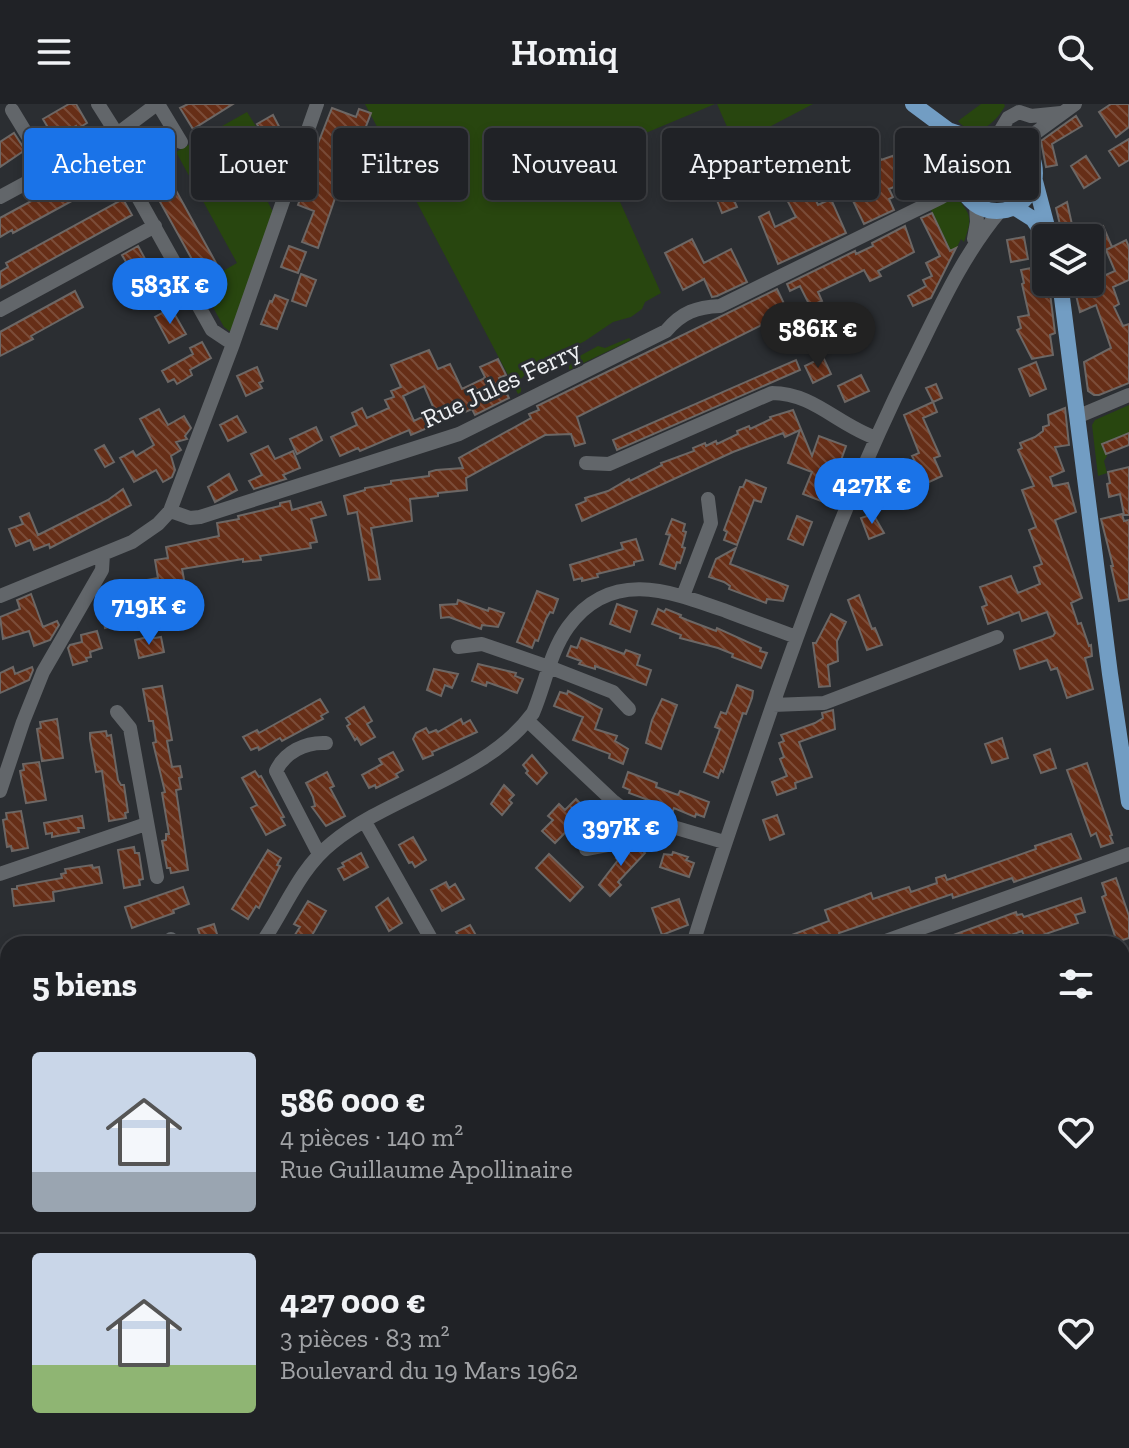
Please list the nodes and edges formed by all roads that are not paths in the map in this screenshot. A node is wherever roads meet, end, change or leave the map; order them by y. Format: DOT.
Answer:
graph roads {
  1 [pos="98,104"];
  2 [pos="158,104"];
  3 [pos="317,104"];
  4 [pos="913,104"];
  5 [pos="1075,104"];
  6 [pos="12,110"];
  7 [pos="1022,111"];
  8 [pos="1061,113"];
  9 [pos="107,128"];
  10 [pos="124,128"];
  11 [pos="945,128"];
  12 [pos="1002,128"];
  13 [pos="1032,128"];
  14 [pos="24,130"];
  15 [pos="1039,134"];
  16 [pos="181,142"];
  17 [pos="24,184"];
  18 [pos="0,197"];
  19 [pos="1039,199"];
  20 [pos="142,200"];
  21 [pos="936,200"];
  22 [pos="971,200"];
  23 [pos="1021,200"];
  24 [pos="976,205"];
  25 [pos="1007,209"];
  26 [pos="1037,224"];
  27 [pos="1045,224"];
  28 [pos="155,226"];
  29 [pos="972,247"];
  30 [pos="1062,296"];
  31 [pos="0,310"];
  32 [pos="233,344"];
  33 [pos="1129,395"];
  34 [pos="1079,416"];
  35 [pos="876,438"];
  36 [pos="586,463"];
  37 [pos="708,499"];
  38 [pos="170,511"];
  39 [pos="103,554"];
  40 [pos="0,596"];
  41 [pos="683,596"];
  42 [pos="796,637"];
  43 [pos="997,637"];
  44 [pos="458,647"];
  45 [pos="549,667"];
  46 [pos="773,705"];
  47 [pos="629,709"];
  48 [pos="117,712"];
  49 [pos="528,721"];
  50 [pos="1124,736"];
  51 [pos="326,743"];
  52 [pos="0,791"];
  53 [pos="1129,802"];
  54 [pos="632,815"];
  55 [pos="365,822"];
  56 [pos="146,824"];
  57 [pos="724,842"];
  58 [pos="586,849"];
  59 [pos="319,854"];
  60 [pos="1129,854"];
  61 [pos="0,874"];
  62 [pos="157,877"];
  63 [pos="266,936"];
  64 [pos="429,936"];
  65 [pos="695,936"];
  66 [pos="899,936"];
  1 -- 9 [label="street"];
  2 -- 10 [label="street"];
  2 -- 16 [label="street"];
  3 -- 32 [label="street"];
  4 -- 11 [label="main road"];
  5 -- 8 [label="street"];
  6 -- 14 [label="street"];
  7 -- 8 [label="street"];
  7 -- 12 [label="street"];
  7 -- 13 [label="street"];
  8 -- 15 [label="street"];
  17 -- 18 [label="street"];
  19 -- 27 [label="main road"];
  20 -- 28 [label="street"];
  21 -- 38 [label="street, Rue Jules Ferry"];
  22 -- 24 [label="main road"];
  23 -- 25 [label="main road"];
  24 -- 25 [label="main road"];
  24 -- 29 [label="street"];
  25 -- 26 [label="main road"];
  25 -- 29 [label="street"];
  28 -- 31 [label="street"];
  28 -- 32 [label="street"];
  29 -- 35 [label="street"];
  30 -- 34 [label="main road"];
  32 -- 38 [label="street"];
  33 -- 34 [label="street"];
  34 -- 50 [label="main road"];
  35 -- 36 [label="street"];
  35 -- 42 [label="street"];
  37 -- 41 [label="street"];
  38 -- 39 [label="street"];
  39 -- 40 [label="street"];
  39 -- 52 [label="street"];
  41 -- 42 [label="street"];
  41 -- 45 [label="street"];
  42 -- 46 [label="street"];
  43 -- 46 [label="street"];
  44 -- 45 [label="street"];
  45 -- 47 [label="street"];
  45 -- 49 [label="street"];
  46 -- 57 [label="street"];
  48 -- 56 [label="street"];
  49 -- 54 [label="street"];
  49 -- 55 [label="street"];
  50 -- 53 [label="main road"];
  51 -- 59 [label="street"];
  54 -- 57 [label="street"];
  54 -- 58 [label="street"];
  55 -- 59 [label="street"];
  55 -- 64 [label="street"];
  56 -- 61 [label="street"];
  56 -- 62 [label="street"];
  57 -- 65 [label="street"];
  59 -- 63 [label="street"];
  60 -- 66 [label="street"];
}
